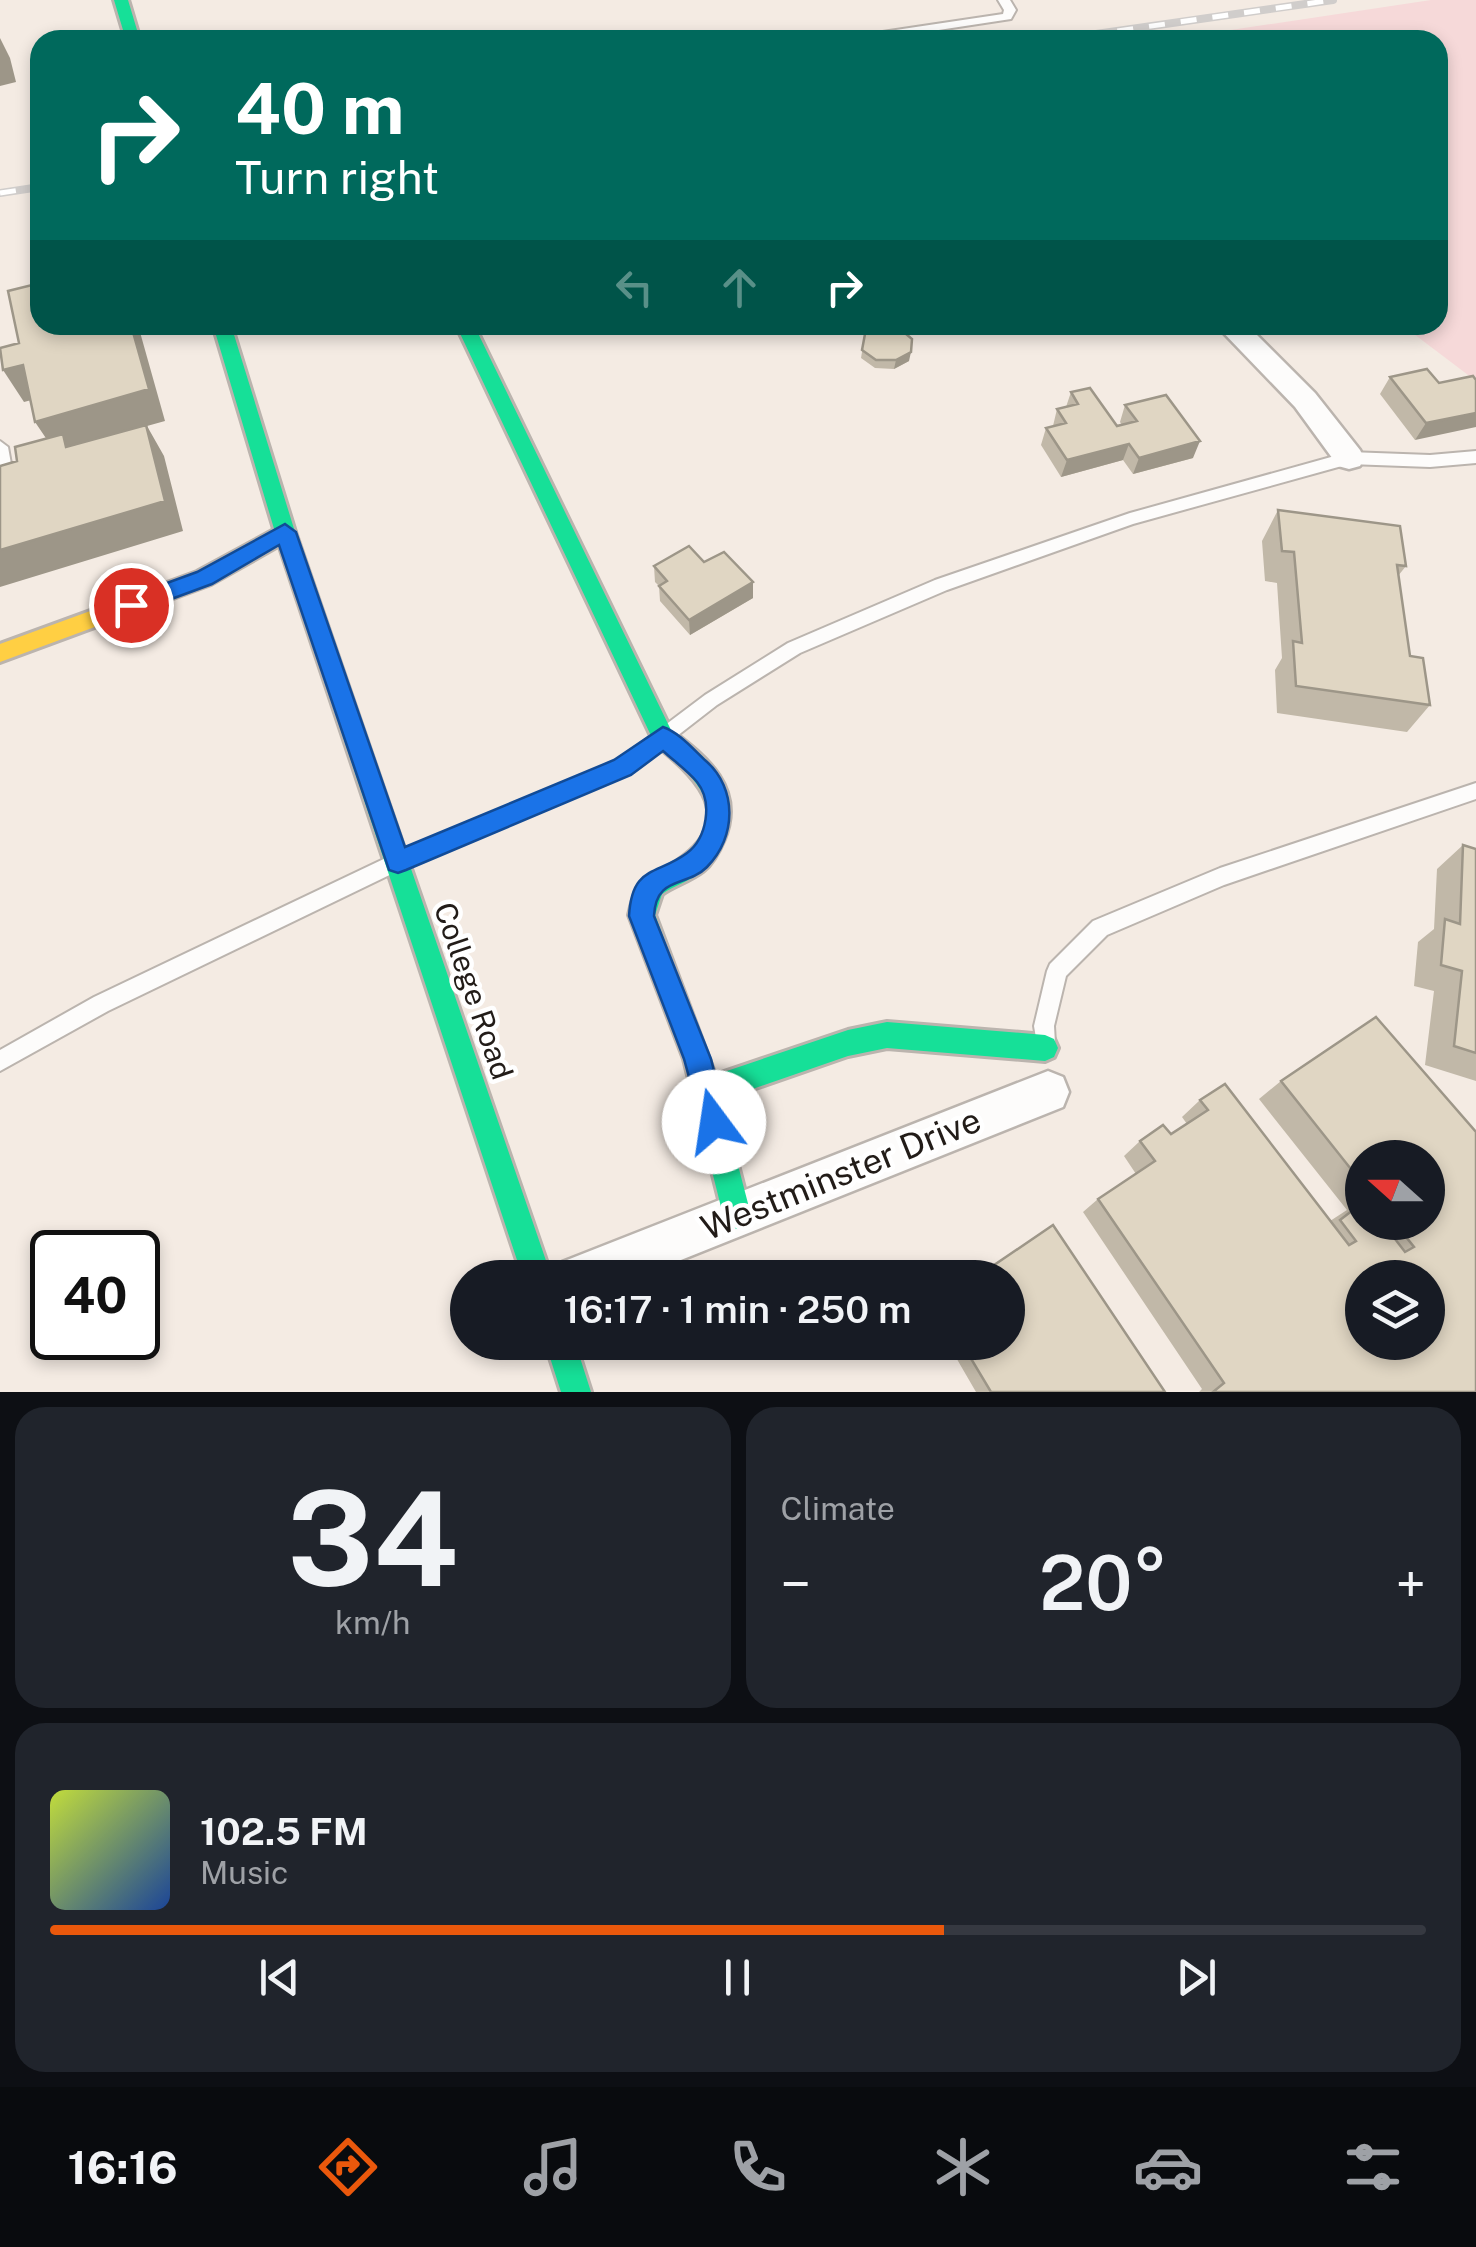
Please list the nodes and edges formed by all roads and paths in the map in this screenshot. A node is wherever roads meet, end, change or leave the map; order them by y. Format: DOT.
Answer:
graph roads {
  1 [pos="122,0"];
  2 [pos="1004,0"];
  3 [pos="130,30"];
  4 [pos="918,30"];
  5 [pos="225,335"];
  6 [pos="470,335"];
  7 [pos="1240,335"];
  8 [pos="0,447"];
  9 [pos="1476,457"];
  10 [pos="1349,458"];
  11 [pos="0,477"];
  12 [pos="285,532"];
  13 [pos="0,653"];
  14 [pos="663,737"];
  15 [pos="1476,791"];
  16 [pos="398,862"];
  17 [pos="0,1060"];
  18 [pos="1047,1070"];
  19 [pos="706,1092"];
  20 [pos="737,1215"];
  21 [pos="532,1260"];
  22 [pos="623,1260"];
  23 [pos="566,1360"];
  24 [pos="576,1392"];
  1 -- 3 [label="street"];
  2 -- 4 [label="lane"];
  5 -- 12 [label="street, College Road"];
  6 -- 14 [label="street"];
  7 -- 10 [label="street"];
  8 -- 11 [label="lane"];
  9 -- 10 [label="lane"];
  10 -- 14 [label="lane"];
  12 -- 13 [label="street"];
  12 -- 16 [label="street, College Road"];
  14 -- 16 [label="lane"];
  14 -- 19 [label="street"];
  15 -- 18 [label="lane"];
  16 -- 17 [label="lane"];
  16 -- 21 [label="street, College Road"];
  18 -- 19 [label="street"];
  18 -- 20 [label="street, Westminster Drive"];
  19 -- 20 [label="street"];
  20 -- 22 [label="street, Westminster Drive"];
  23 -- 24 [label="street"];
}
